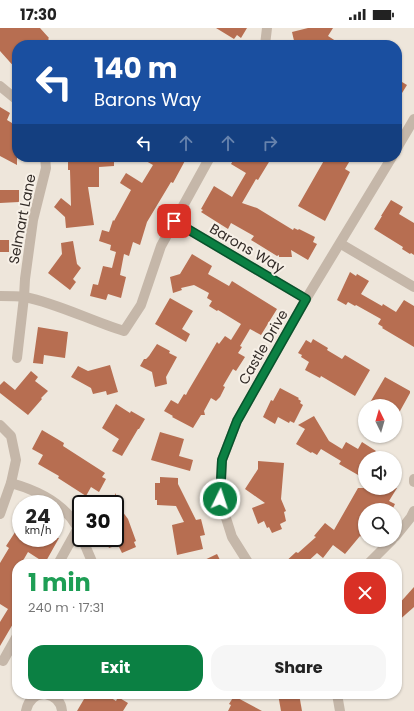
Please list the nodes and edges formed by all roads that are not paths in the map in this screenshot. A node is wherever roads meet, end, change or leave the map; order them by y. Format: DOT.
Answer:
graph roads {
  1 [pos="267,28"];
  2 [pos="266,40"];
  3 [pos="0,86"];
  4 [pos="12,96"];
  5 [pos="414,120"];
  6 [pos="402,140"];
  7 [pos="45,162"];
  8 [pos="207,162"];
  9 [pos="389,162"];
  10 [pos="174,221"];
  11 [pos="341,244"];
  12 [pos="414,287"];
  13 [pos="0,296"];
  14 [pos="24,297"];
  15 [pos="306,299"];
  16 [pos="17,358"];
  17 [pos="0,424"];
  18 [pos="11,483"];
  19 [pos="414,511"];
  20 [pos="0,514"];
  21 [pos="72,520"];
  22 [pos="402,529"];
  23 [pos="72,543"];
  24 [pos="86,547"];
  25 [pos="385,547"];
  26 [pos="61,559"];
  27 [pos="91,559"];
  28 [pos="246,559"];
  29 [pos="373,559"];
  30 [pos="12,645"];
  31 [pos="3,661"];
  32 [pos="32,699"];
  33 [pos="58,699"];
  34 [pos="338,699"];
  35 [pos="26,711"];
  36 [pos="62,711"];
  37 [pos="340,711"];
  1 -- 2 [label="street"];
  3 -- 4 [label="street"];
  5 -- 6 [label="street"];
  7 -- 14 [label="street, Selmart Lane"];
  8 -- 10 [label="street"];
  9 -- 11 [label="street, Castle Drive"];
  10 -- 14 [label="street"];
  10 -- 15 [label="street, Barons Way"];
  11 -- 12 [label="street"];
  11 -- 15 [label="street, Castle Drive"];
  13 -- 14 [label="street"];
  14 -- 16 [label="street, Selmart Lane"];
  15 -- 28 [label="street, Castle Drive"];
  17 -- 18 [label="street"];
  18 -- 20 [label="street"];
  18 -- 21 [label="street"];
  19 -- 22 [label="street"];
  23 -- 26 [label="street"];
  24 -- 27 [label="street"];
  25 -- 29 [label="street"];
  30 -- 31 [label="street"];
  32 -- 35 [label="street"];
  33 -- 36 [label="street"];
  34 -- 37 [label="street"];
}
